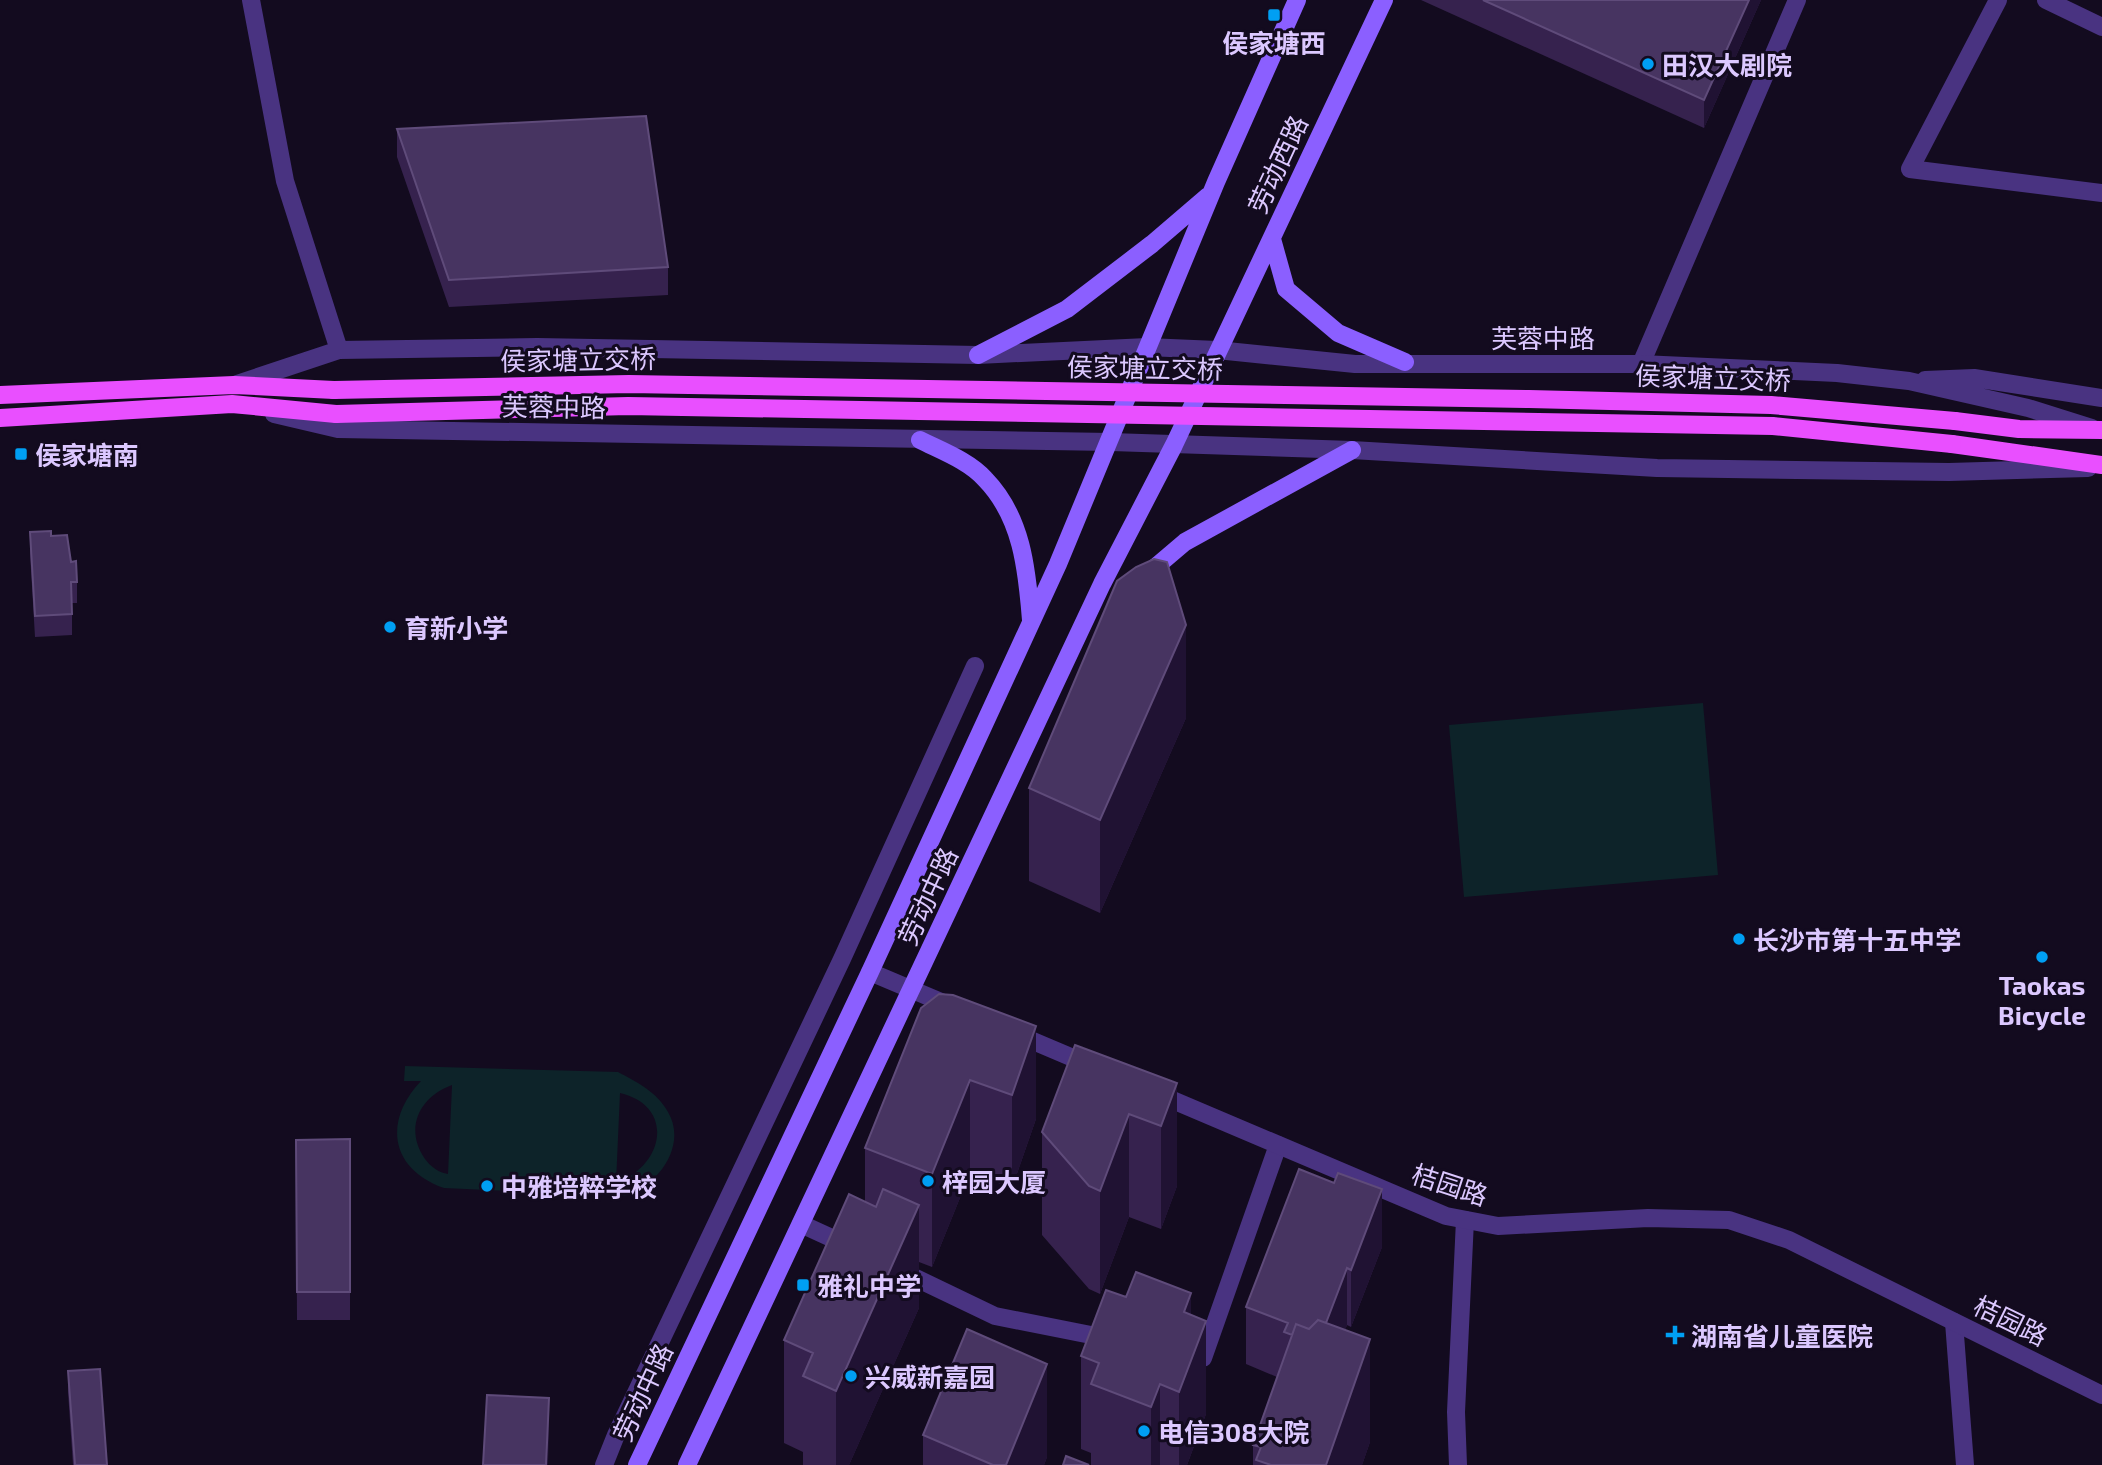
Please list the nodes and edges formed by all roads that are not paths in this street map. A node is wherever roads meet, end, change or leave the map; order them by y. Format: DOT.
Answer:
graph roads {
  1 [pos="251,0"];
  2 [pos="1297,0"];
  3 [pos="1384,0"];
  4 [pos="1797,0"];
  5 [pos="1998,0"];
  6 [pos="2046,0"];
  7 [pos="2102,27"];
  8 [pos="2102,193"];
  9 [pos="1211,194"];
  10 [pos="1272,239"];
  11 [pos="1147,347"];
  12 [pos="339,350"];
  13 [pos="1217,350"];
  14 [pos="978,355"];
  15 [pos="1405,362"];
  16 [pos="1641,364"];
  17 [pos="1909,381"];
  18 [pos="233,386"];
  19 [pos="0,395"];
  20 [pos="2102,398"];
  21 [pos="232,404"];
  22 [pos="0,418"];
  23 [pos="2100,430"];
  24 [pos="920,440"];
  25 [pos="1111,442"];
  26 [pos="1174,444"];
  27 [pos="1352,450"];
  28 [pos="2102,466"];
  29 [pos="1132,587"];
  30 [pos="1115,602"];
  31 [pos="1031,622"];
  32 [pos="1079,633"];
  33 [pos="975,666"];
  34 [pos="870,972"];
  35 [pos="912,990"];
  36 [pos="975,1017"];
  37 [pos="1001,1028"];
  38 [pos="1114,1076"];
  39 [pos="1139,1086"];
  40 [pos="1278,1145"];
  41 [pos="1465,1220"];
  42 [pos="801,1224"];
  43 [pos="862,1253"];
  44 [pos="886,1264"];
  45 [pos="1954,1322"];
  46 [pos="1129,1343"];
  47 [pos="1166,1351"];
  48 [pos="2102,1395"];
  49 [pos="604,1465"];
  50 [pos="637,1465"];
  51 [pos="687,1465"];
  52 [pos="1458,1465"];
  53 [pos="1965,1465"];
  1 -- 12 [label="street"];
  2 -- 9 [label="main road, 劳动西路"];
  3 -- 10 [label="main road, 劳动西路"];
  4 -- 16 [label="street"];
  5 -- 8 [label="street"];
  6 -- 7 [label="street"];
  9 -- 11 [label="main road, 劳动西路"];
  9 -- 14 [label="main road"];
  10 -- 13 [label="main road, 劳动西路"];
  10 -- 15 [label="main road"];
  11 -- 13 [label="street, 芙蓉中路"];
  11 -- 14 [label="street, 芙蓉中路"];
  11 -- 25 [label="main road, 劳动中路"];
  12 -- 14 [label="street, 芙蓉中路"];
  12 -- 18 [label="street, 芙蓉中路"];
  13 -- 15 [label="street, 芙蓉中路"];
  13 -- 26 [label="main road, 劳动中路"];
  15 -- 16 [label="street, 芙蓉中路"];
  16 -- 17 [label="street, 芙蓉中路"];
  17 -- 20 [label="street"];
  17 -- 23 [label="street, 芙蓉中路"];
  18 -- 19 [label="main road"];
  18 -- 23 [label="main road, 侯家塘立交桥, bridge"];
  21 -- 22 [label="main road, 芙蓉中路"];
  21 -- 24 [label="street, 芙蓉中路"];
  21 -- 28 [label="main road, 侯家塘立交桥, bridge"];
  24 -- 25 [label="street, 芙蓉中路"];
  24 -- 31 [label="main road"];
  25 -- 26 [label="street, 芙蓉中路"];
  25 -- 31 [label="main road, 劳动中路"];
  26 -- 27 [label="street"];
  26 -- 32 [label="main road, 劳动中路"];
  27 -- 28 [label="street"];
  27 -- 29 [label="main road"];
  30 -- 32 [label="main road"];
  31 -- 34 [label="main road, 劳动中路"];
  32 -- 35 [label="main road, 劳动中路"];
  33 -- 49 [label="street"];
  34 -- 35 [label="street"];
  34 -- 50 [label="main road, 劳动中路"];
  35 -- 36 [label="street"];
  35 -- 42 [label="main road, 劳动中路"];
  37 -- 38 [label="street"];
  39 -- 40 [label="street, 桔园路"];
  40 -- 41 [label="street, 桔园路"];
  40 -- 47 [label="street"];
  41 -- 45 [label="street, 桔园路"];
  41 -- 52 [label="street"];
  42 -- 43 [label="street"];
  42 -- 51 [label="main road, 劳动中路"];
  44 -- 46 [label="street"];
  45 -- 48 [label="street, 桔园路"];
  45 -- 53 [label="street"];
}
